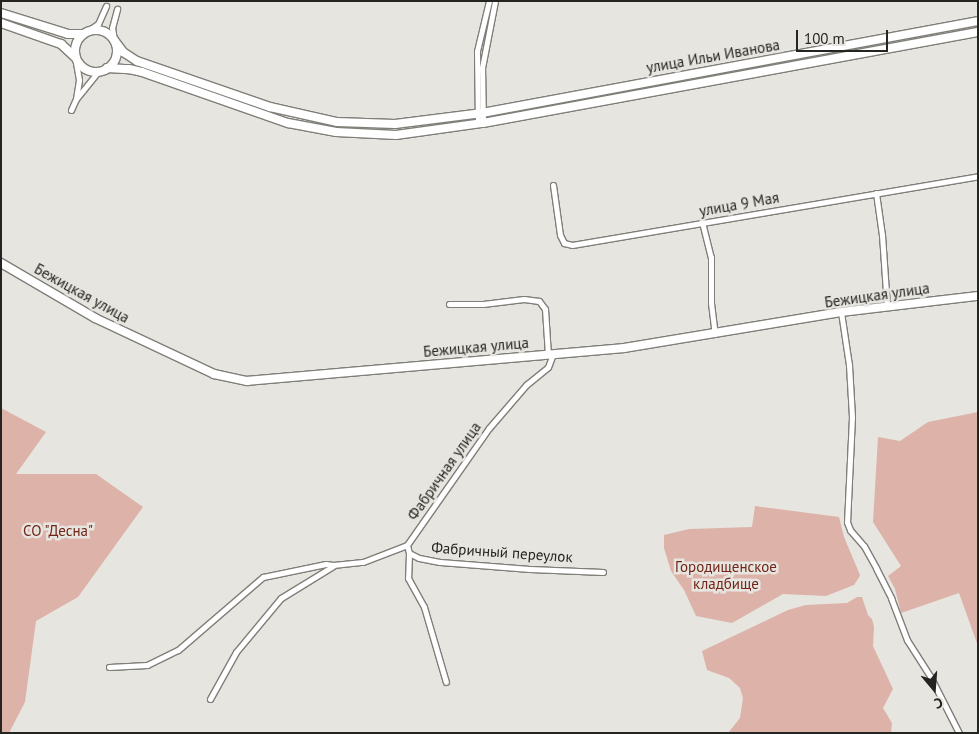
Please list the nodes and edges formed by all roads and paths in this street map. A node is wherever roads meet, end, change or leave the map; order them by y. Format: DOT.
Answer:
graph roads {
  1 [pos="489,1"];
  2 [pos="495,1"];
  3 [pos="106,6"];
  4 [pos="117,9"];
  5 [pos="1,12"];
  6 [pos="978,21"];
  7 [pos="1,23"];
  8 [pos="978,32"];
  9 [pos="83,34"];
  10 [pos="114,40"];
  11 [pos="75,57"];
  12 [pos="103,70"];
  13 [pos="76,99"];
  14 [pos="71,110"];
  15 [pos="480,113"];
  16 [pos="480,123"];
  17 [pos="978,176"];
  18 [pos="553,185"];
  19 [pos="876,193"];
  20 [pos="702,222"];
  21 [pos="1,263"];
  22 [pos="978,296"];
  23 [pos="449,304"];
  24 [pos="887,306"];
  25 [pos="841,312"];
  26 [pos="715,334"];
  27 [pos="550,355"];
  28 [pos="407,545"];
  29 [pos="409,553"];
  30 [pos="333,565"];
  31 [pos="603,572"];
  32 [pos="109,667"];
  33 [pos="446,682"];
  34 [pos="210,699"];
  35 [pos="960,733"];
  1 -- 15 [label="street"];
  2 -- 15 [label="street"];
  3 -- 9 [label="street"];
  4 -- 10 [label="street"];
  5 -- 9 [label="main road"];
  6 -- 15 [label="main road, улица Ильи Иванова"];
  7 -- 11 [label="main road"];
  8 -- 16 [label="main road, улица Ильи Иванова"];
  9 -- 10 [label="main road"];
  9 -- 11 [label="main road"];
  10 -- 12 [label="main road"];
  10 -- 15 [label="main road, улица Ильи Иванова"];
  11 -- 12 [label="main road"];
  11 -- 13 [label="street"];
  12 -- 13 [label="street"];
  12 -- 16 [label="main road, улица Ильи Иванова"];
  13 -- 14 [label="street"];
  15 -- 16 [label="street"];
  17 -- 19 [label="street, улица 9 Мая"];
  18 -- 20 [label="street, улица 9 Мая"];
  19 -- 20 [label="street, улица 9 Мая"];
  19 -- 24 [label="street"];
  20 -- 26 [label="street"];
  21 -- 27 [label="main road, Бежицкая улица"];
  22 -- 24 [label="main road, Бежицкая улица"];
  23 -- 27 [label="street"];
  24 -- 25 [label="main road, Бежицкая улица"];
  25 -- 26 [label="main road, Бежицкая улица"];
  25 -- 35 [label="street"];
  26 -- 27 [label="main road, Бежицкая улица"];
  27 -- 28 [label="street, Фабричная улица"];
  28 -- 29 [label="street, Фабричный переулок"];
  28 -- 30 [label="street"];
  29 -- 31 [label="street, Фабричный переулок"];
  29 -- 33 [label="street"];
  30 -- 32 [label="street"];
  30 -- 34 [label="street"];
}
